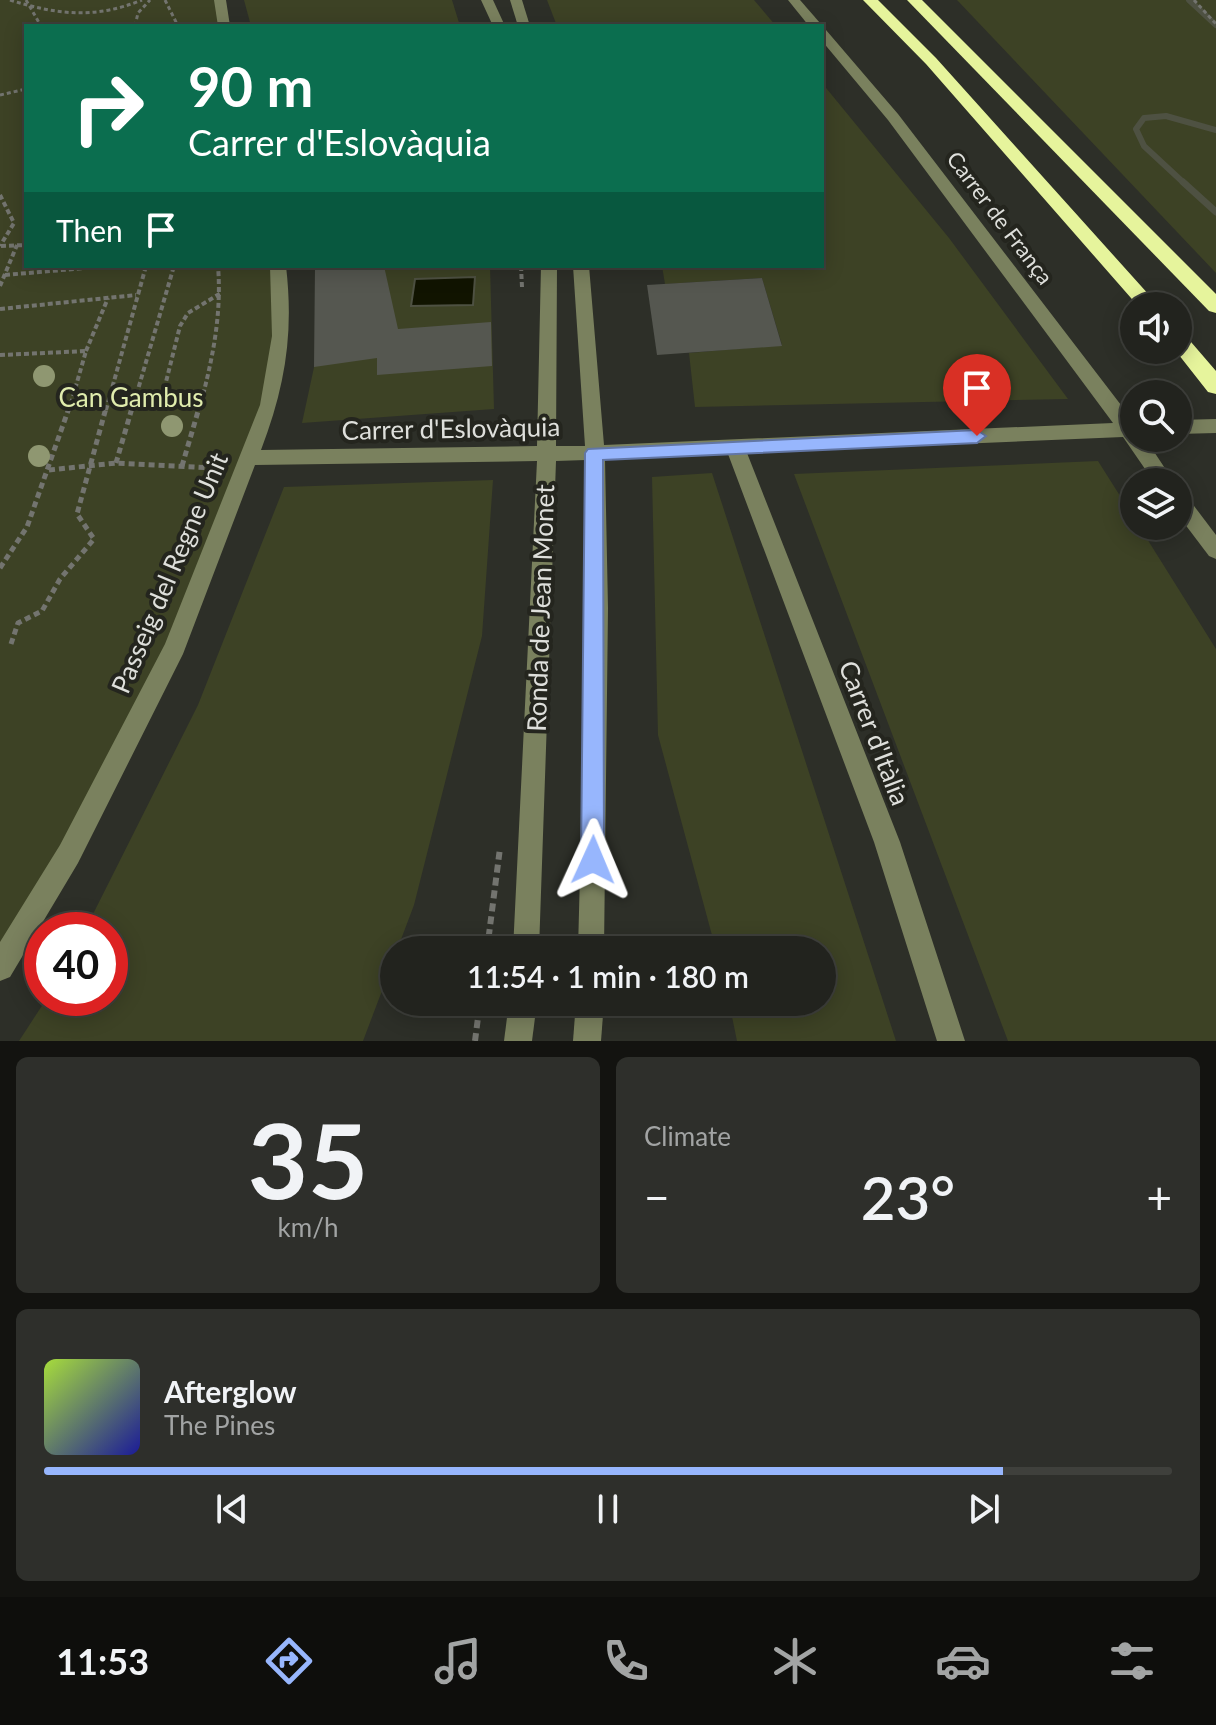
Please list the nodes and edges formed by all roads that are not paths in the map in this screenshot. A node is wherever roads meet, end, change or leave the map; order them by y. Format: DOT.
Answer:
graph roads {
  1 [pos="220,0"];
  2 [pos="487,0"];
  3 [pos="516,0"];
  4 [pos="794,0"];
  5 [pos="870,0"];
  6 [pos="914,0"];
  7 [pos="928,8"];
  8 [pos="224,24"];
  9 [pos="498,24"];
  10 [pos="523,24"];
  11 [pos="814,24"];
  12 [pos="824,35"];
  13 [pos="278,268"];
  14 [pos="549,268"];
  15 [pos="581,268"];
  16 [pos="1137,292"];
  17 [pos="1216,306"];
  18 [pos="1192,357"];
  19 [pos="1216,386"];
  20 [pos="1120,416"];
  21 [pos="1216,426"];
  22 [pos="1192,427"];
  23 [pos="1120,433"];
  24 [pos="735,448"];
  25 [pos="594,453"];
  26 [pos="547,454"];
  27 [pos="249,458"];
  28 [pos="1192,518"];
  29 [pos="1216,550"];
  30 [pos="527,936"];
  31 [pos="591,936"];
  32 [pos="0,967"];
  33 [pos="521,1016"];
  34 [pos="589,1016"];
  35 [pos="518,1041"];
  36 [pos="587,1041"];
  37 [pos="951,1041"];
  1 -- 8 [label="street"];
  2 -- 9 [label="street"];
  3 -- 10 [label="street"];
  4 -- 11 [label="street"];
  5 -- 16 [label="highway"];
  6 -- 7 [label="highway"];
  7 -- 17 [label="highway"];
  12 -- 20 [label="street, Carrer de França"];
  13 -- 27 [label="street, Passeig del Regne Unit"];
  14 -- 26 [label="street, Ronda de Jean Monet"];
  15 -- 25 [label="street, Ronda de Jean Monet"];
  18 -- 19 [label="highway"];
  21 -- 22 [label="street"];
  23 -- 24 [label="street, Carrer d'Eslovàquia"];
  24 -- 25 [label="street, Carrer d'Eslovàquia"];
  24 -- 37 [label="street, Carrer d'Itàlia"];
  25 -- 26 [label="street, Carrer d'Eslovàquia"];
  25 -- 31 [label="street, Ronda de Jean Monet"];
  26 -- 27 [label="street, Carrer d'Eslovàquia"];
  26 -- 30 [label="street, Ronda de Jean Monet"];
  27 -- 32 [label="street, Passeig del Regne Unit"];
  28 -- 29 [label="street"];
  33 -- 35 [label="street"];
  34 -- 36 [label="street"];
}
